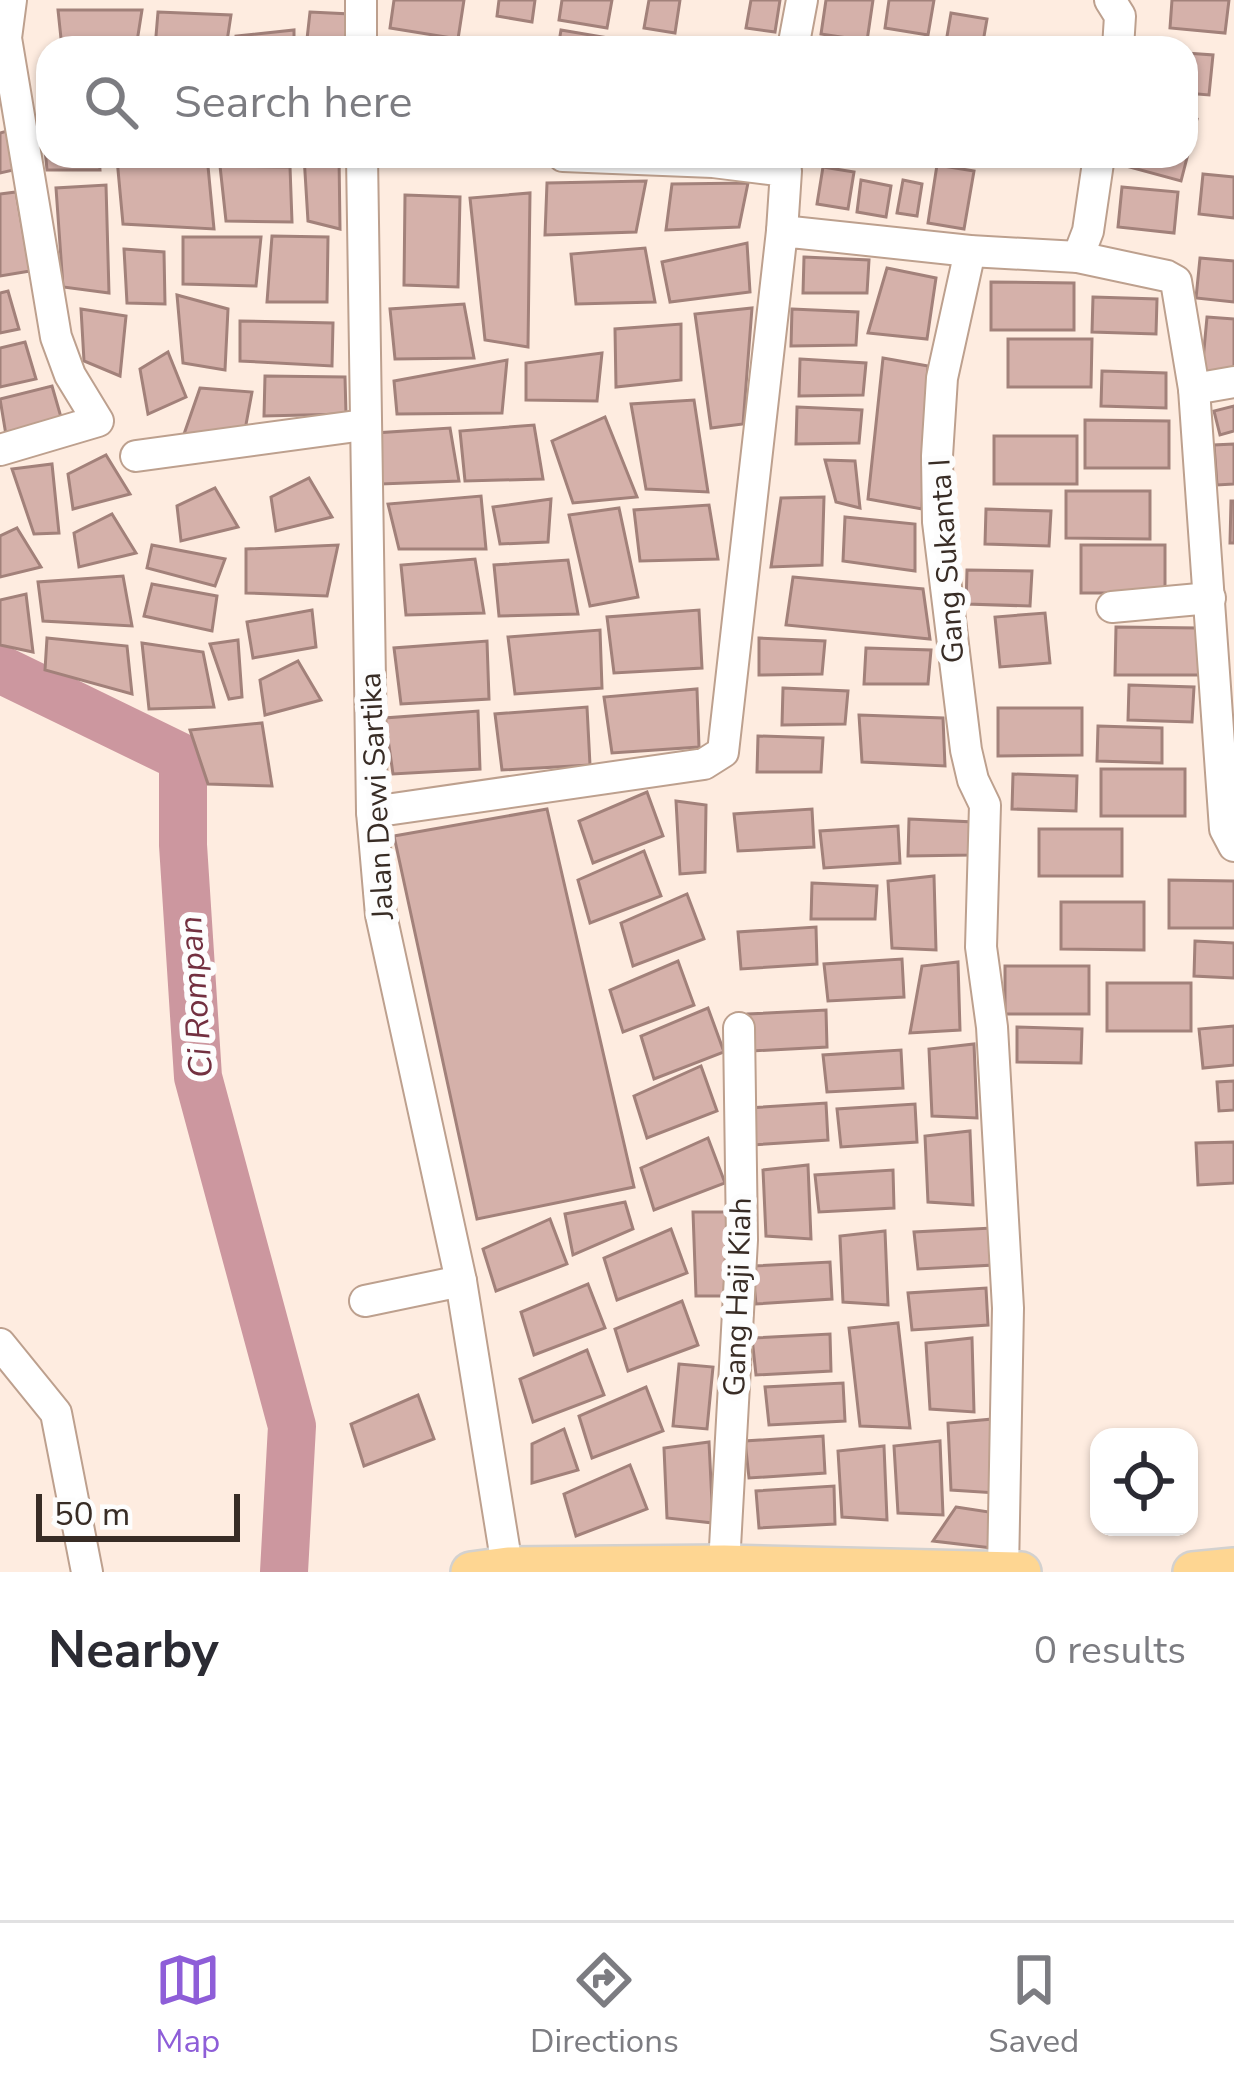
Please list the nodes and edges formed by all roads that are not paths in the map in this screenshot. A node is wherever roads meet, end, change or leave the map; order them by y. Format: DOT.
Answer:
graph roads {
  1 [pos="11,0"];
  2 [pos="361,0"];
  3 [pos="802,0"];
  4 [pos="1110,0"];
  5 [pos="361,36"];
  6 [pos="795,36"];
  7 [pos="1119,36"];
  8 [pos="3,38"];
  9 [pos="362,168"];
  10 [pos="786,168"];
  11 [pos="1098,168"];
  12 [pos="782,231"];
  13 [pos="970,251"];
  14 [pos="1078,257"];
  15 [pos="1234,382"];
  16 [pos="1194,389"];
  17 [pos="364,425"];
  18 [pos="0,450"];
  19 [pos="136,456"];
  20 [pos="1210,598"];
  21 [pos="1112,608"];
  22 [pos="372,812"];
  23 [pos="1234,846"];
  24 [pos="739,1028"];
  25 [pos="461,1281"];
  26 [pos="365,1301"];
  27 [pos="6,1360"];
  28 [pos="724,1565"];
  29 [pos="1234,1568"];
  30 [pos="496,1570"];
  31 [pos="1003,1571"];
  32 [pos="87,1572"];
  33 [pos="1021,1572"];
  34 [pos="1193,1572"];
  1 -- 8 [label="street"];
  2 -- 5 [label="street"];
  3 -- 6 [label="street"];
  4 -- 7 [label="street"];
  8 -- 18 [label="street"];
  9 -- 17 [label="street, Jalan Dewi Sartika"];
  10 -- 12 [label="street"];
  11 -- 14 [label="street"];
  12 -- 13 [label="street"];
  12 -- 22 [label="street"];
  13 -- 14 [label="street"];
  13 -- 31 [label="street, Gang Sukanta I"];
  14 -- 16 [label="street"];
  15 -- 16 [label="street"];
  16 -- 20 [label="street"];
  17 -- 19 [label="street"];
  17 -- 22 [label="street, Jalan Dewi Sartika"];
  20 -- 21 [label="street"];
  20 -- 23 [label="street"];
  22 -- 25 [label="street, Jalan Dewi Sartika"];
  24 -- 28 [label="street, Gang Haji Kiah"];
  25 -- 26 [label="street"];
  25 -- 30 [label="street, Jalan Dewi Sartika"];
  27 -- 32 [label="street"];
  28 -- 30 [label="main road"];
  28 -- 31 [label="main road"];
  29 -- 34 [label="main road"];
  31 -- 33 [label="main road"];
}
